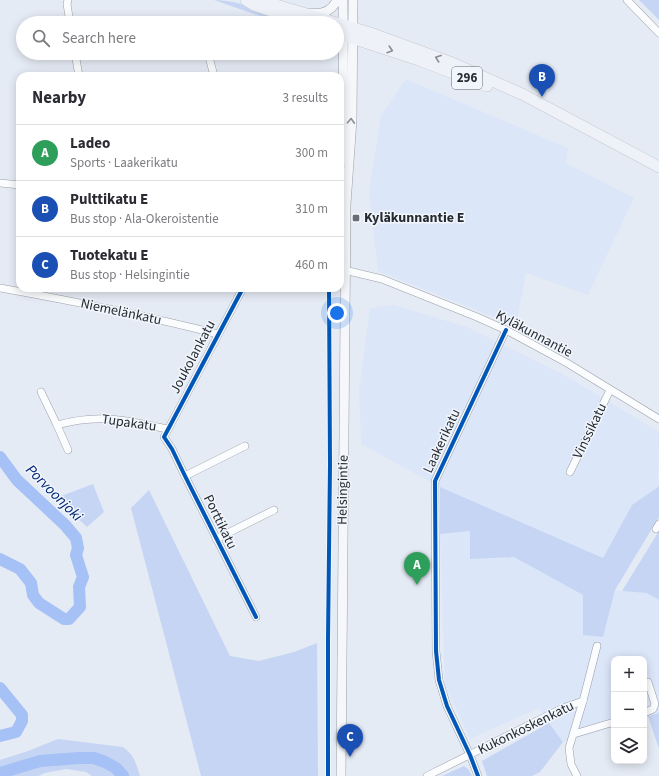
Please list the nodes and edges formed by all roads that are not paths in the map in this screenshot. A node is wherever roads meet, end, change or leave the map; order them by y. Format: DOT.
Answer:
graph roads {
  1 [pos="68,0"];
  2 [pos="246,0"];
  3 [pos="259,0"];
  4 [pos="337,0"];
  5 [pos="343,0"];
  6 [pos="353,0"];
  7 [pos="627,0"];
  8 [pos="69,16"];
  9 [pos="297,16"];
  10 [pos="300,16"];
  11 [pos="310,16"];
  12 [pos="346,31"];
  13 [pos="659,33"];
  14 [pos="76,60"];
  15 [pos="210,60"];
  16 [pos="78,72"];
  17 [pos="213,72"];
  18 [pos="344,76"];
  19 [pos="658,164"];
  20 [pos="344,180"];
  21 [pos="0,183"];
  22 [pos="16,185"];
  23 [pos="344,247"];
  24 [pos="344,269"];
  25 [pos="0,288"];
  26 [pos="16,291"];
  27 [pos="22,292"];
  28 [pos="241,292"];
  29 [pos="343,292"];
  30 [pos="506,330"];
  31 [pos="218,334"];
  32 [pos="610,390"];
  33 [pos="41,392"];
  34 [pos="659,419"];
  35 [pos="57,425"];
  36 [pos="167,429"];
  37 [pos="164,437"];
  38 [pos="245,446"];
  39 [pos="68,450"];
  40 [pos="570,472"];
  41 [pos="186,476"];
  42 [pos="274,510"];
  43 [pos="216,539"];
  44 [pos="256,617"];
  45 [pos="597,646"];
  46 [pos="648,682"];
  47 [pos="583,701"];
  48 [pos="647,712"];
  49 [pos="611,723"];
  50 [pos="574,734"];
  51 [pos="470,755"];
  52 [pos="341,776"];
  53 [pos="427,776"];
  54 [pos="478,776"];
  55 [pos="577,776"];
  1 -- 8 [label="street"];
  2 -- 9 [label="main road, 296"];
  3 -- 10 [label="main road, 296"];
  4 -- 11 [label="main road"];
  5 -- 12 [label="main road, Helsingintie"];
  6 -- 12 [label="main road, Helsingintie"];
  7 -- 13 [label="street"];
  12 -- 18 [label="main road, Helsingintie"];
  12 -- 19 [label="main road, 296"];
  14 -- 16 [label="street"];
  15 -- 17 [label="street"];
  20 -- 23 [label="main road, Helsingintie"];
  21 -- 22 [label="street"];
  24 -- 30 [label="street, Kyläkunnantie"];
  25 -- 26 [label="street, Niemelänkatu"];
  27 -- 31 [label="street, Niemelänkatu"];
  28 -- 31 [label="street, Joukolankatu"];
  29 -- 52 [label="main road, Helsingintie"];
  30 -- 32 [label="street, Kyläkunnantie"];
  30 -- 51 [label="street, Laakerikatu"];
  31 -- 36 [label="street, Joukolankatu"];
  32 -- 34 [label="street, Kyläkunnantie"];
  32 -- 40 [label="street, Vinssikatu"];
  33 -- 35 [label="street"];
  35 -- 36 [label="street, Tupakatu"];
  35 -- 39 [label="street"];
  36 -- 37 [label="street, Joukolankatu"];
  37 -- 41 [label="street, Porttikatu"];
  38 -- 41 [label="street"];
  41 -- 43 [label="street, Porttikatu"];
  42 -- 43 [label="street"];
  43 -- 44 [label="street, Porttikatu"];
  45 -- 47 [label="street"];
  46 -- 48 [label="street"];
  47 -- 50 [label="street"];
  47 -- 51 [label="street, Kukonkoskenkatu"];
  49 -- 50 [label="street"];
  50 -- 55 [label="street"];
  51 -- 53 [label="street, Kukonkoskenkatu"];
  51 -- 54 [label="street, Laakerikatu"];
}
